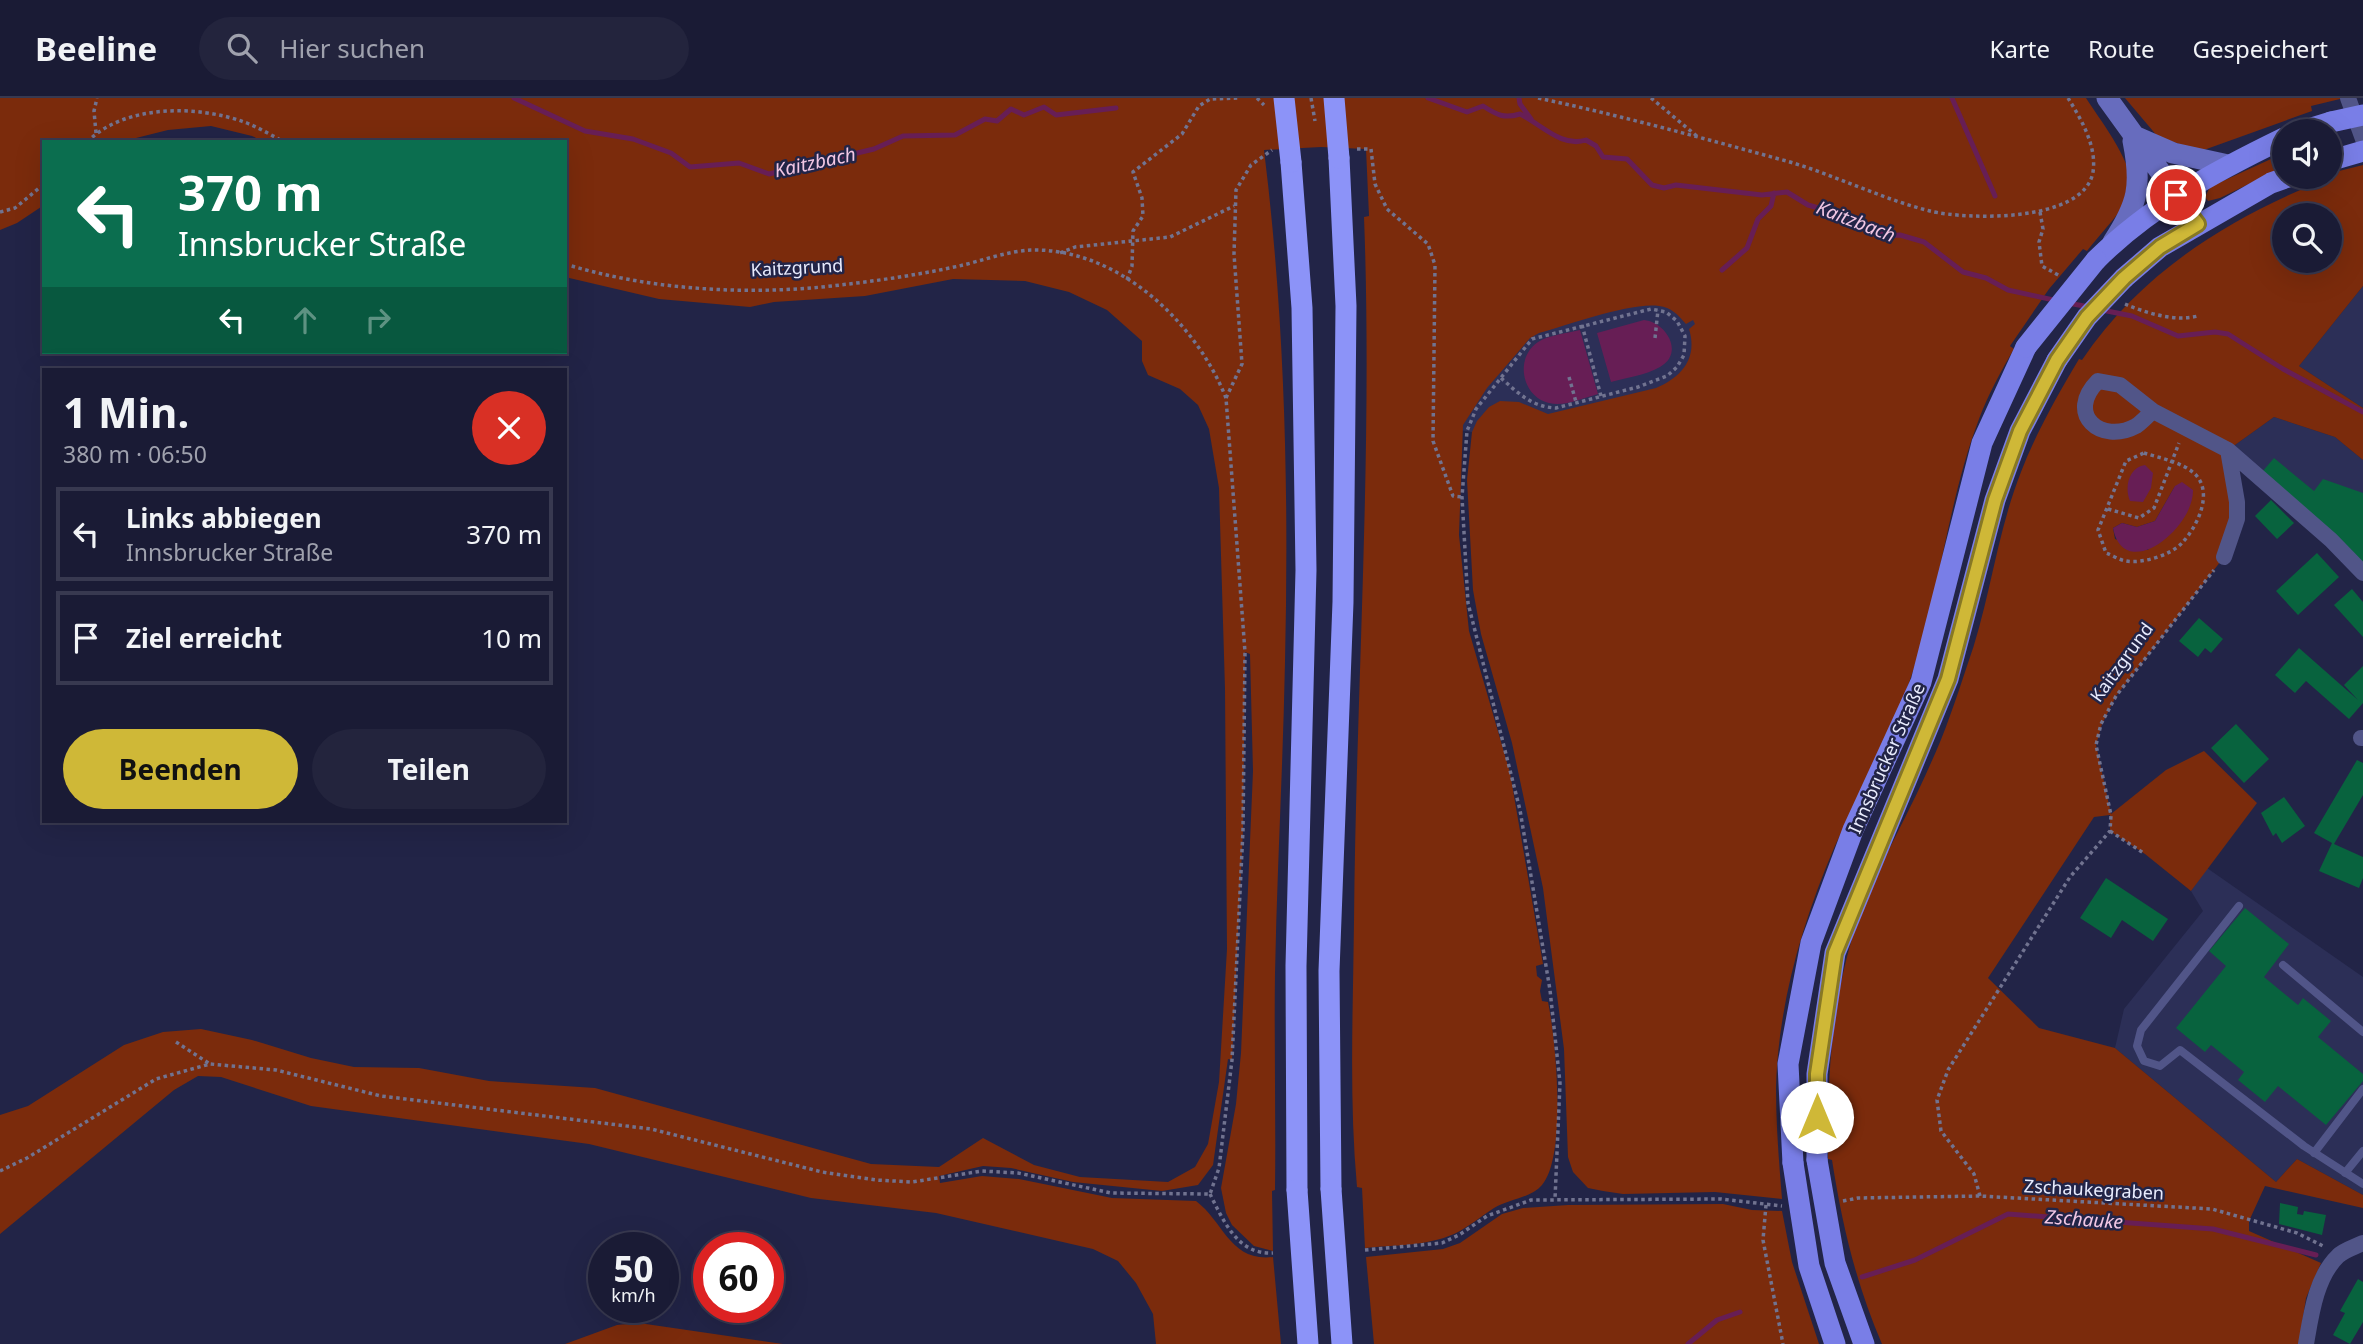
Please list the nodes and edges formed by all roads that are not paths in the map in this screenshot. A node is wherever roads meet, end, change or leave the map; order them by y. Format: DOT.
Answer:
graph roads {
  1 [pos="1284,98"];
  2 [pos="1334,98"];
  3 [pos="2107,98"];
  4 [pos="2348,98"];
  5 [pos="2363,115"];
  6 [pos="2342,120"];
  7 [pos="2132,135"];
  8 [pos="2363,139"];
  9 [pos="2272,144"];
  10 [pos="2228,165"];
  11 [pos="2272,183"];
  12 [pos="2176,195"];
  13 [pos="2198,224"];
  14 [pos="2103,253"];
  15 [pos="2153,411"];
  16 [pos="2228,450"];
  17 [pos="2224,557"];
  18 [pos="2363,573"];
  19 [pos="2239,906"];
  20 [pos="2283,965"];
  21 [pos="2363,1032"];
  22 [pos="2363,1089"];
  23 [pos="2363,1151"];
  24 [pos="2314,1153"];
  25 [pos="2345,1173"];
  26 [pos="2363,1184"];
  27 [pos="2363,1243"];
  28 [pos="1308,1344"];
  29 [pos="1342,1344"];
  30 [pos="1835,1344"];
  31 [pos="1864,1344"];
  32 [pos="2306,1344"];
  1 -- 28 [label="highway, bridge"];
  2 -- 29 [label="highway, bridge"];
  3 -- 7 [label="main road"];
  4 -- 8 [label="street"];
  5 -- 6 [label="main road, bridge"];
  7 -- 10 [label="main road"];
  7 -- 12 [label="main road"];
  7 -- 14 [label="main road"];
  9 -- 10 [label="main road, Innsbrucker Straße"];
  10 -- 12 [label="main road, Innsbrucker Straße"];
  11 -- 13 [label="main road, Innsbrucker Straße"];
  12 -- 13 [label="main road"];
  12 -- 14 [label="main road, Innsbrucker Straße"];
  13 -- 31 [label="main road, Innsbrucker Straße, bridge"];
  14 -- 30 [label="main road, Innsbrucker Straße, bridge"];
  15 -- 16 [label="street"];
  16 -- 17 [label="street"];
  16 -- 18 [label="street"];
  19 -- 24 [label="lane"];
  20 -- 21 [label="lane"];
  22 -- 24 [label="lane"];
  23 -- 25 [label="lane"];
  24 -- 25 [label="lane"];
  25 -- 26 [label="lane"];
  27 -- 32 [label="street"];
}
